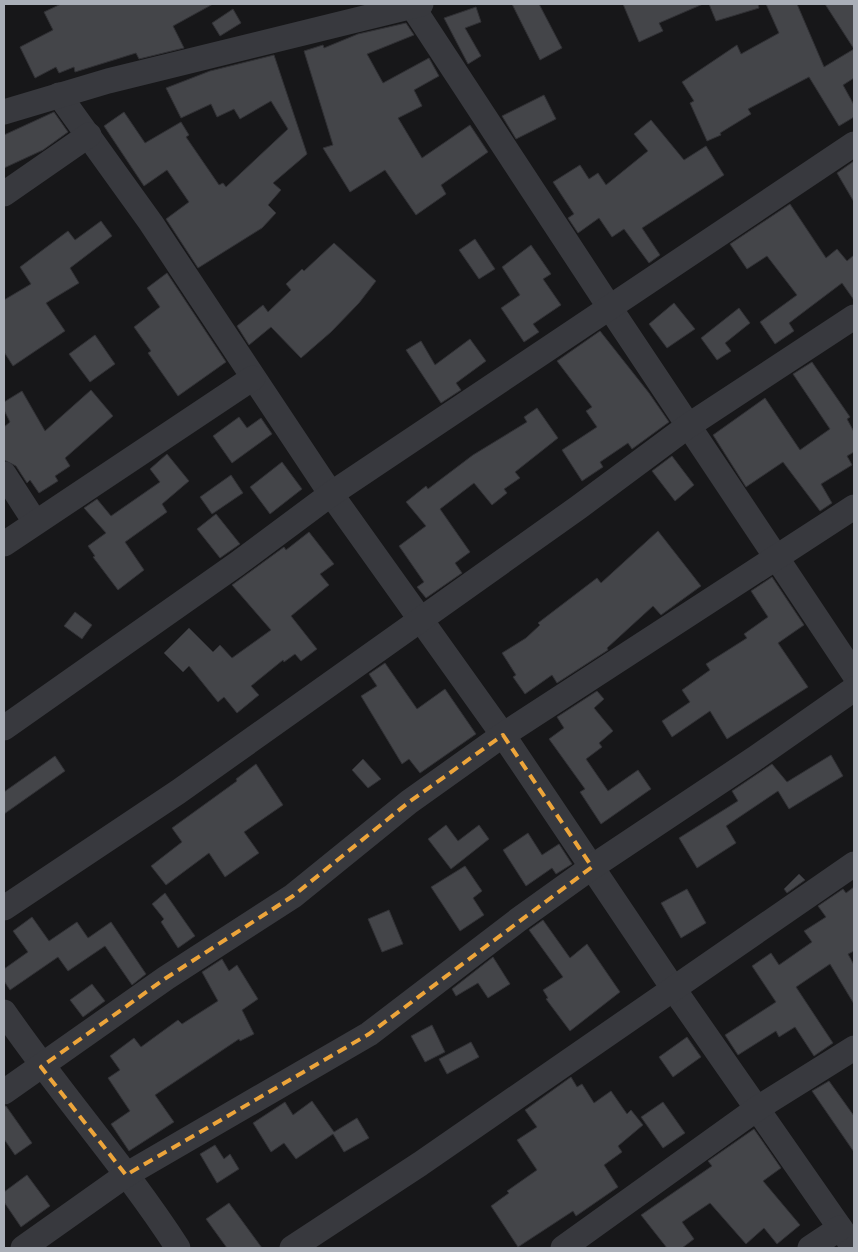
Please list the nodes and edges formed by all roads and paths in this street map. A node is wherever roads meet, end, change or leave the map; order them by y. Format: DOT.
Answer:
graph roads {
  1 [pos="416,5"];
  2 [pos="59,95"];
  3 [pos="4,112"];
  4 [pos="89,135"];
  5 [pos="854,144"];
  6 [pos="4,194"];
  7 [pos="610,308"];
  8 [pos="854,317"];
  9 [pos="253,378"];
  10 [pos="688,426"];
  11 [pos="4,474"];
  12 [pos="331,494"];
  13 [pos="854,507"];
  14 [pos="35,522"];
  15 [pos="4,544"];
  16 [pos="776,558"];
  17 [pos="420,618"];
  18 [pos="854,674"];
  19 [pos="854,689"];
  20 [pos="4,728"];
  21 [pos="503,735"];
  22 [pos="854,864"];
  23 [pos="592,867"];
  24 [pos="4,908"];
  25 [pos="673,988"];
  26 [pos="4,1012"];
  27 [pos="854,1048"];
  28 [pos="42,1066"];
  29 [pos="4,1092"];
  30 [pos="758,1108"];
  31 [pos="126,1175"];
  32 [pos="840,1228"];
  33 [pos="23,1248"];
  34 [pos="178,1248"];
  35 [pos="292,1248"];
  36 [pos="563,1248"];
  37 [pos="810,1248"];
  38 [pos="854,1248"];
  1 -- 2 [label="street"];
  1 -- 7 [label="street"];
  2 -- 3 [label="street"];
  2 -- 4 [label="street"];
  4 -- 6 [label="street"];
  4 -- 9 [label="street"];
  5 -- 7 [label="street"];
  7 -- 10 [label="street"];
  7 -- 12 [label="street"];
  8 -- 10 [label="street"];
  9 -- 12 [label="street"];
  9 -- 14 [label="street"];
  10 -- 16 [label="street"];
  10 -- 17 [label="street"];
  11 -- 14 [label="street"];
  12 -- 17 [label="street"];
  12 -- 20 [label="street"];
  13 -- 16 [label="street"];
  14 -- 15 [label="street"];
  16 -- 18 [label="street"];
  16 -- 21 [label="street"];
  17 -- 21 [label="street"];
  17 -- 24 [label="street"];
  19 -- 23 [label="street"];
  21 -- 23 [label="street"];
  21 -- 28 [label="street"];
  22 -- 25 [label="street"];
  23 -- 25 [label="street"];
  23 -- 31 [label="street"];
  25 -- 30 [label="street"];
  25 -- 35 [label="street"];
  26 -- 28 [label="street"];
  27 -- 30 [label="street"];
  28 -- 29 [label="street"];
  28 -- 31 [label="street"];
  30 -- 32 [label="street"];
  30 -- 36 [label="street"];
  31 -- 33 [label="street"];
  31 -- 34 [label="street"];
  32 -- 37 [label="street"];
  32 -- 38 [label="street"];
}
